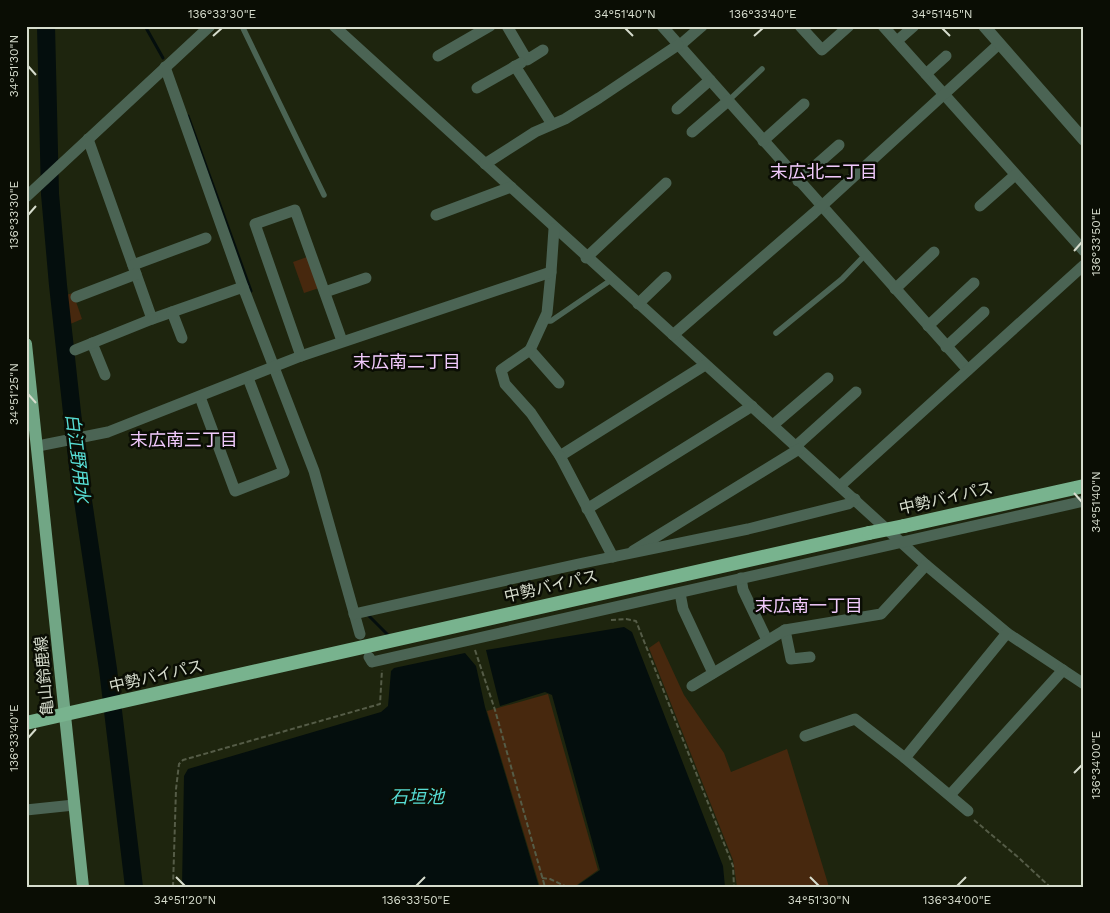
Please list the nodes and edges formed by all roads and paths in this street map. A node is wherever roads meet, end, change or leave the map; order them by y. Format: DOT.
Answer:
graph roads {
  1 [pos="210,26"];
  2 [pos="242,26"];
  3 [pos="334,26"];
  4 [pos="490,26"];
  5 [pos="507,26"];
  6 [pos="662,26"];
  7 [pos="702,26"];
  8 [pos="800,26"];
  9 [pos="849,26"];
  10 [pos="883,26"];
  11 [pos="914,26"];
  12 [pos="987,27"];
  13 [pos="897,41"];
  14 [pos="999,44"];
  15 [pos="679,45"];
  16 [pos="543,50"];
  17 [pos="438,56"];
  18 [pos="946,56"];
  19 [pos="526,60"];
  20 [pos="516,66"];
  21 [pos="165,68"];
  22 [pos="762,69"];
  23 [pos="926,74"];
  24 [pos="710,80"];
  25 [pos="477,88"];
  26 [pos="944,95"];
  27 [pos="728,101"];
  28 [pos="804,104"];
  29 [pos="677,109"];
  30 [pos="552,124"];
  31 [pos="692,132"];
  32 [pos="88,139"];
  33 [pos="1084,140"];
  34 [pos="763,141"];
  35 [pos="839,145"];
  36 [pos="485,164"];
  37 [pos="1015,175"];
  38 [pos="798,181"];
  39 [pos="666,183"];
  40 [pos="511,187"];
  41 [pos="324,195"];
  42 [pos="26,197"];
  43 [pos="820,205"];
  44 [pos="980,206"];
  45 [pos="436,215"];
  46 [pos="554,229"];
  47 [pos="206,238"];
  48 [pos="1084,251"];
  49 [pos="934,252"];
  50 [pos="865,256"];
  51 [pos="586,258"];
  52 [pos="1084,265"];
  53 [pos="134,269"];
  54 [pos="551,272"];
  55 [pos="666,277"];
  56 [pos="366,278"];
  57 [pos="611,280"];
  58 [pos="974,284"];
  59 [pos="242,287"];
  60 [pos="895,288"];
  61 [pos="325,292"];
  62 [pos="76,297"];
  63 [pos="638,304"];
  64 [pos="172,312"];
  65 [pos="984,312"];
  66 [pos="152,319"];
  67 [pos="544,321"];
  68 [pos="928,326"];
  69 [pos="776,333"];
  70 [pos="673,335"];
  71 [pos="182,338"];
  72 [pos="342,341"];
  73 [pos="92,343"];
  74 [pos="26,344"];
  75 [pos="946,347"];
  76 [pos="75,350"];
  77 [pos="530,350"];
  78 [pos="301,356"];
  79 [pos="705,365"];
  80 [pos="277,366"];
  81 [pos="968,370"];
  82 [pos="105,376"];
  83 [pos="248,378"];
  84 [pos="828,378"];
  85 [pos="559,383"];
  86 [pos="856,392"];
  87 [pos="200,397"];
  88 [pos="752,406"];
  89 [pos="773,426"];
  90 [pos="38,446"];
  91 [pos="798,448"];
  92 [pos="560,456"];
  93 [pos="840,486"];
  94 [pos="1084,486"];
  95 [pos="855,499"];
  96 [pos="1084,501"];
  97 [pos="587,509"];
  98 [pos="901,542"];
  99 [pos="628,554"];
  100 [pos="613,557"];
  101 [pos="926,565"];
  102 [pos="741,578"];
  103 [pos="680,593"];
  104 [pos="354,614"];
  105 [pos="609,620"];
  106 [pos="785,630"];
  107 [pos="1007,633"];
  108 [pos="360,634"];
  109 [pos="767,640"];
  110 [pos="472,643"];
  111 [pos="369,657"];
  112 [pos="810,657"];
  113 [pos="383,668"];
  114 [pos="1063,670"];
  115 [pos="714,673"];
  116 [pos="1084,684"];
  117 [pos="692,686"];
  118 [pos="64,715"];
  119 [pos="26,723"];
  120 [pos="805,736"];
  121 [pos="905,758"];
  122 [pos="950,796"];
  123 [pos="74,805"];
  124 [pos="26,810"];
  125 [pos="968,811"];
  126 [pos="542,878"];
  127 [pos="1049,886"];
  128 [pos="83,887"];
  129 [pos="173,887"];
  130 [pos="545,887"];
  131 [pos="567,887"];
  132 [pos="734,887"];
  1 -- 21 [label="street"];
  2 -- 41 [label="lane"];
  3 -- 36 [label="street"];
  4 -- 17 [label="street"];
  5 -- 19 [label="street"];
  6 -- 15 [label="street"];
  7 -- 15 [label="street"];
  8 -- 9 [label="street"];
  10 -- 13 [label="street"];
  11 -- 13 [label="street"];
  12 -- 14 [label="street"];
  13 -- 23 [label="street"];
  14 -- 26 [label="street"];
  14 -- 33 [label="street"];
  15 -- 24 [label="street"];
  15 -- 30 [label="street"];
  16 -- 19 [label="street"];
  18 -- 23 [label="street"];
  19 -- 20 [label="street"];
  20 -- 25 [label="street"];
  20 -- 30 [label="street"];
  21 -- 32 [label="street"];
  21 -- 59 [label="street"];
  22 -- 27 [label="lane"];
  23 -- 26 [label="street"];
  24 -- 27 [label="street"];
  24 -- 29 [label="street"];
  26 -- 37 [label="street"];
  26 -- 43 [label="street"];
  27 -- 31 [label="street"];
  27 -- 34 [label="street"];
  28 -- 34 [label="street"];
  30 -- 36 [label="street"];
  32 -- 42 [label="street"];
  32 -- 53 [label="street"];
  34 -- 38 [label="street"];
  35 -- 38 [label="street"];
  36 -- 40 [label="street"];
  37 -- 44 [label="street"];
  37 -- 48 [label="street"];
  38 -- 43 [label="street"];
  39 -- 51 [label="street"];
  40 -- 45 [label="street"];
  40 -- 46 [label="street"];
  43 -- 50 [label="street"];
  43 -- 70 [label="street"];
  46 -- 51 [label="street"];
  46 -- 54 [label="street"];
  47 -- 53 [label="street"];
  49 -- 60 [label="street"];
  50 -- 60 [label="street"];
  50 -- 69 [label="lane"];
  51 -- 57 [label="street"];
  52 -- 81 [label="street"];
  53 -- 62 [label="street"];
  53 -- 66 [label="street"];
  54 -- 67 [label="street"];
  54 -- 72 [label="street"];
  55 -- 63 [label="street"];
  56 -- 61 [label="street"];
  57 -- 63 [label="street"];
  57 -- 67 [label="lane"];
  58 -- 68 [label="street"];
  59 -- 64 [label="street"];
  59 -- 80 [label="street"];
  60 -- 68 [label="street"];
  61 -- 72 [label="street"];
  61 -- 78 [label="street"];
  63 -- 70 [label="street"];
  64 -- 66 [label="street"];
  64 -- 71 [label="street"];
  65 -- 75 [label="street"];
  66 -- 73 [label="street"];
  67 -- 77 [label="street"];
  68 -- 75 [label="street"];
  70 -- 79 [label="street"];
  72 -- 78 [label="street"];
  73 -- 76 [label="street"];
  73 -- 82 [label="street"];
  74 -- 90 [label="main road, 亀山鈴鹿線"];
  75 -- 81 [label="street"];
  77 -- 85 [label="street"];
  77 -- 92 [label="street"];
  78 -- 80 [label="street"];
  79 -- 88 [label="street"];
  79 -- 92 [label="street"];
  80 -- 83 [label="street"];
  80 -- 104 [label="street"];
  81 -- 93 [label="street"];
  83 -- 87 [label="street"];
  83 -- 87 [label="street"];
  84 -- 89 [label="street"];
  86 -- 91 [label="street"];
  87 -- 90 [label="street"];
  88 -- 89 [label="street"];
  88 -- 97 [label="street"];
  89 -- 91 [label="street"];
  90 -- 118 [label="main road, 亀山鈴鹿線"];
  91 -- 93 [label="street"];
  91 -- 99 [label="street"];
  92 -- 97 [label="street"];
  93 -- 95 [label="street"];
  94 -- 118 [label="highway, 中勢バイパス, bridge"];
  95 -- 98 [label="street"];
  95 -- 99 [label="street"];
  96 -- 98 [label="street"];
  97 -- 100 [label="street"];
  98 -- 101 [label="street"];
  98 -- 102 [label="street"];
  99 -- 100 [label="street"];
  100 -- 104 [label="street"];
  101 -- 106 [label="street"];
  101 -- 107 [label="street"];
  102 -- 103 [label="street"];
  102 -- 109 [label="street"];
  103 -- 111 [label="street"];
  103 -- 115 [label="street"];
  104 -- 108 [label="street"];
  105 -- 132 [label="path"];
  106 -- 109 [label="street"];
  106 -- 112 [label="street"];
  107 -- 114 [label="street"];
  107 -- 121 [label="street"];
  109 -- 115 [label="street"];
  110 -- 126 [label="path"];
  113 -- 129 [label="path"];
  114 -- 116 [label="street"];
  114 -- 122 [label="street"];
  115 -- 117 [label="street"];
  118 -- 119 [label="highway, 中勢バイパス"];
  118 -- 123 [label="main road, 亀山鈴鹿線"];
  120 -- 121 [label="street"];
  121 -- 122 [label="street"];
  122 -- 125 [label="street"];
  123 -- 124 [label="street"];
  123 -- 128 [label="main road, 亀山鈴鹿線"];
  125 -- 127 [label="path"];
  126 -- 130 [label="path"];
  126 -- 131 [label="path"];
}
